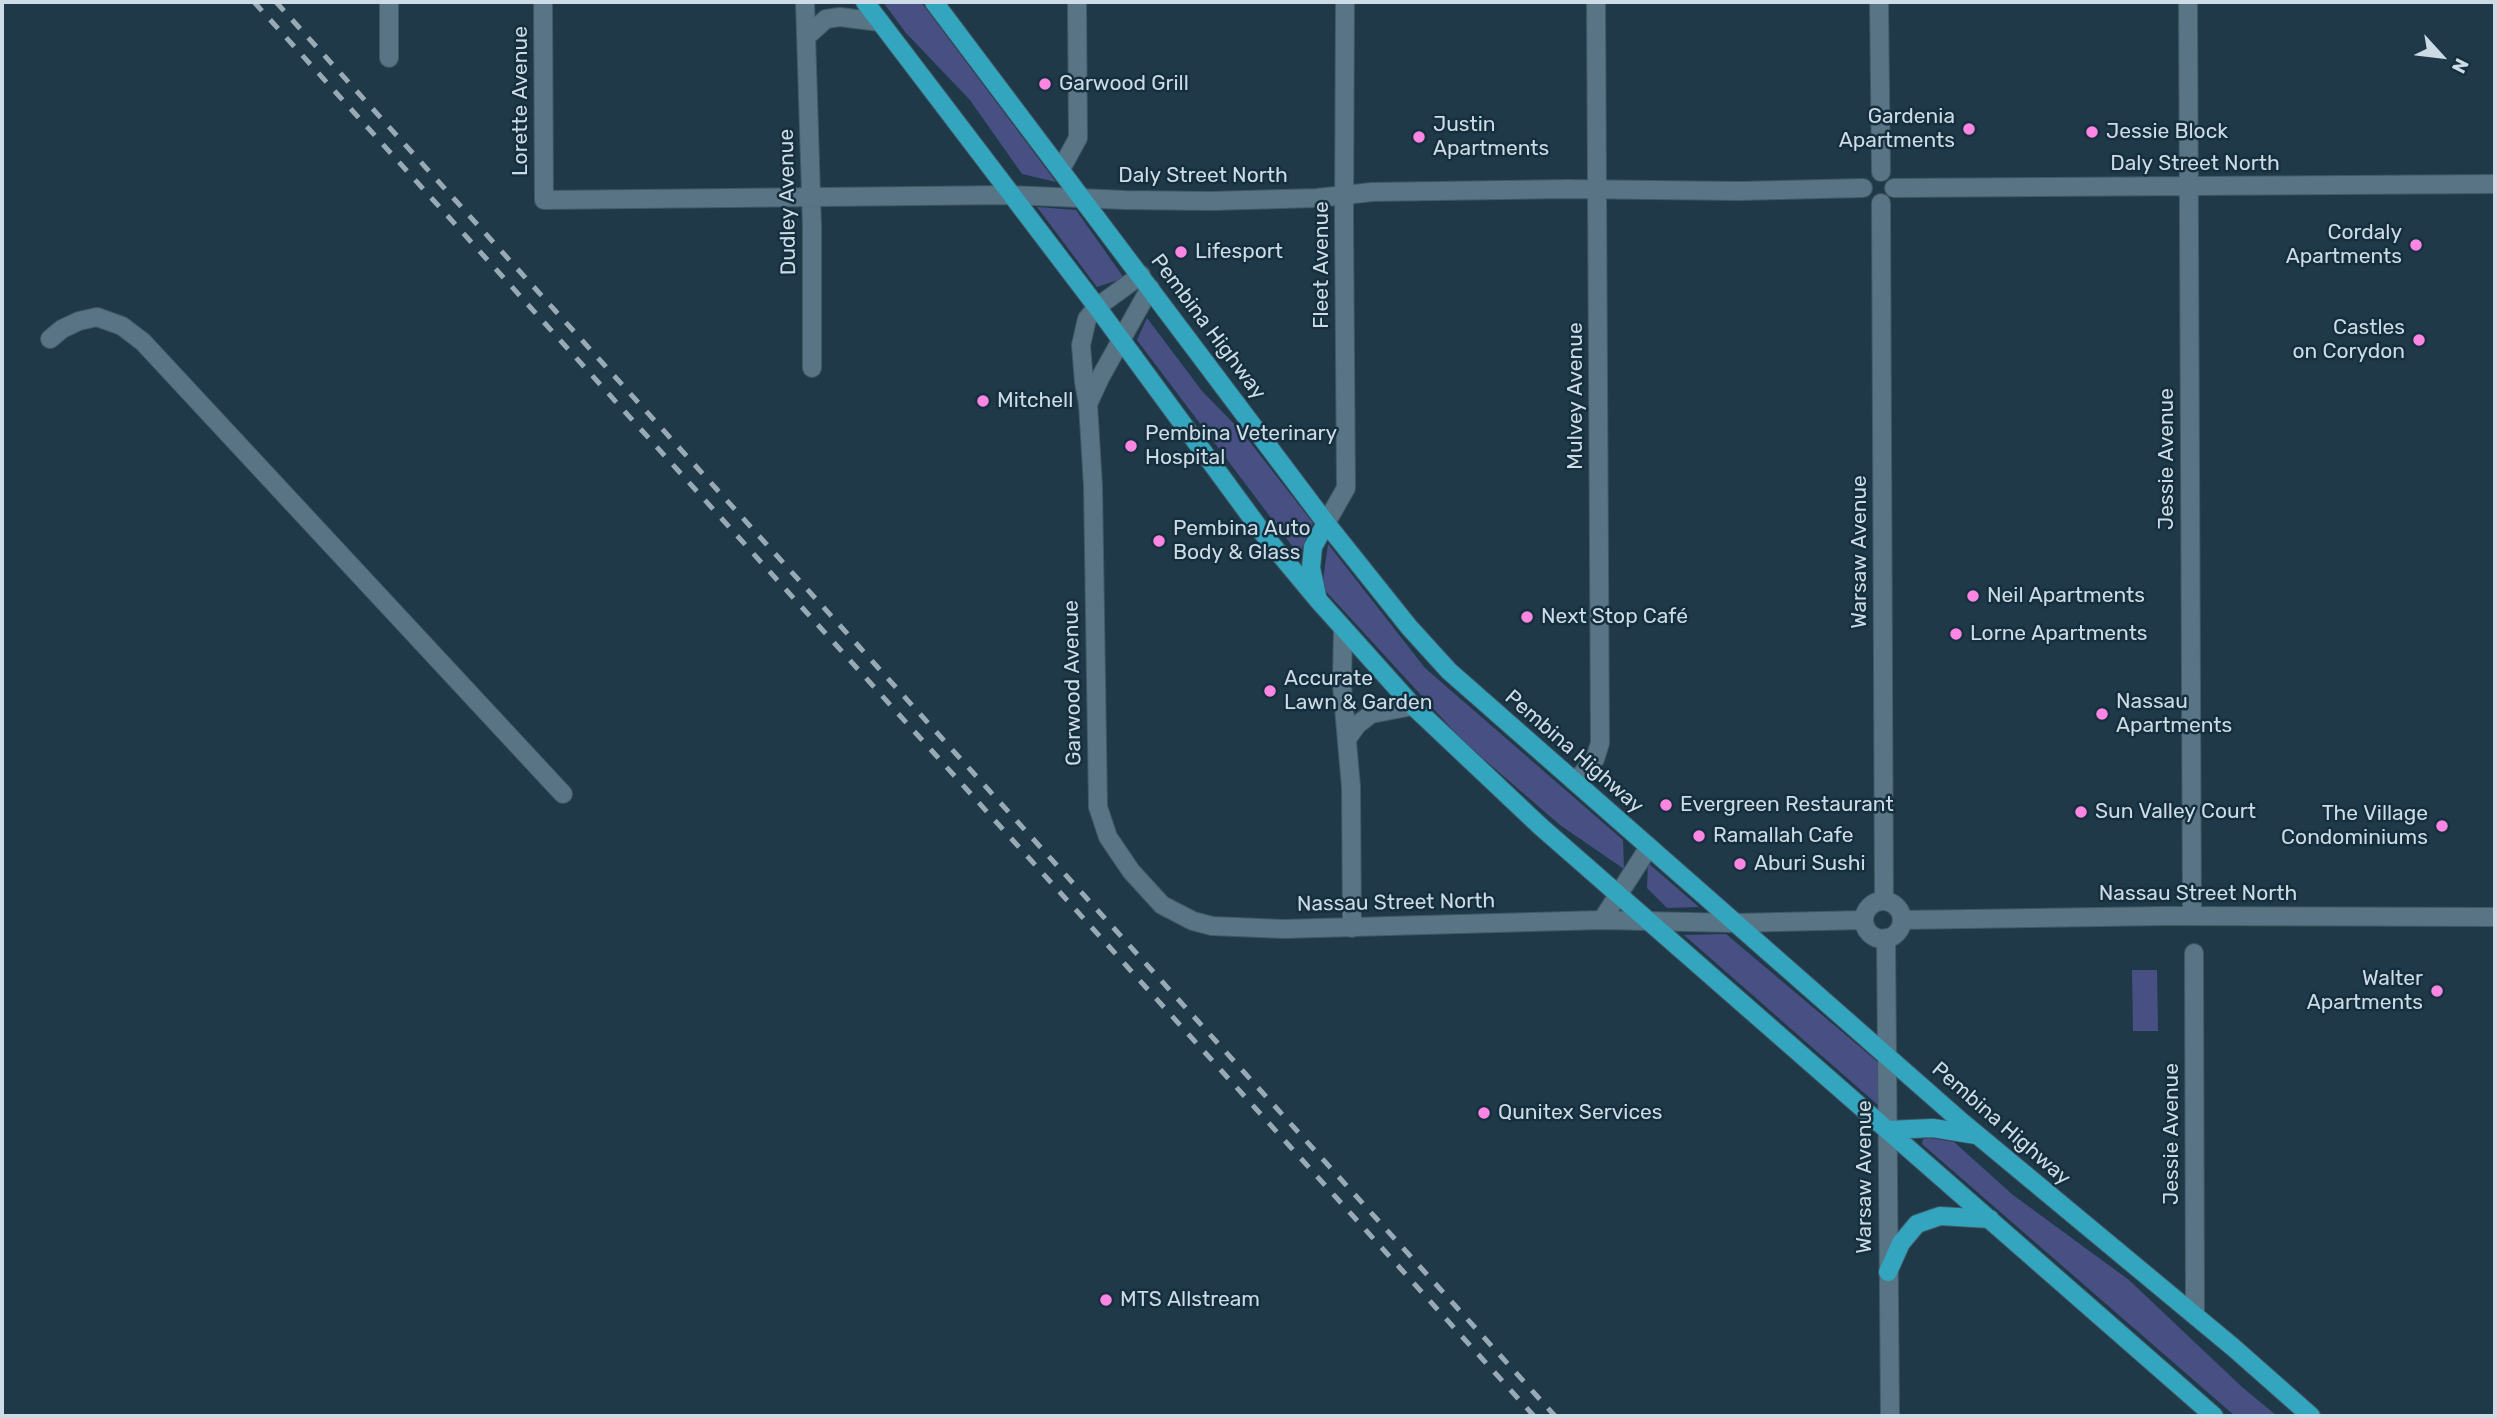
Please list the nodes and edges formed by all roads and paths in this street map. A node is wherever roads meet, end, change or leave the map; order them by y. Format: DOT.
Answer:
graph roads {
  1 [pos="389,2"];
  2 [pos="543,2"];
  3 [pos="805,2"];
  4 [pos="865,2"];
  5 [pos="934,2"];
  6 [pos="1077,2"];
  7 [pos="1345,2"];
  8 [pos="1596,2"];
  9 [pos="1879,2"];
  10 [pos="2188,2"];
  11 [pos="880,22"];
  12 [pos="807,36"];
  13 [pos="389,58"];
  14 [pos="1061,169"];
  15 [pos="1881,172"];
  16 [pos="2495,184"];
  17 [pos="2189,186"];
  18 [pos="1894,187"];
  19 [pos="1863,188"];
  20 [pos="1597,189"];
  21 [pos="1345,194"];
  22 [pos="1010,195"];
  23 [pos="811,196"];
  24 [pos="1083,198"];
  25 [pos="544,200"];
  26 [pos="1881,203"];
  27 [pos="1146,281"];
  28 [pos="1097,307"];
  29 [pos="50,339"];
  30 [pos="1121,340"];
  31 [pos="812,368"];
  32 [pos="1088,404"];
  33 [pos="1326,523"];
  34 [pos="1318,600"];
  35 [pos="1343,628"];
  36 [pos="1413,706"];
  37 [pos="1347,739"];
  38 [pos="1575,782"];
  39 [pos="563,794"];
  40 [pos="1649,847"];
  41 [pos="1618,895"];
  42 [pos="1884,901"];
  43 [pos="2193,916"];
  44 [pos="2495,917"];
  45 [pos="1646,919"];
  46 [pos="1602,920"];
  47 [pos="1864,920"];
  48 [pos="1902,920"];
  49 [pos="1193,921"];
  50 [pos="1735,923"];
  51 [pos="1352,928"];
  52 [pos="1886,939"];
  53 [pos="2194,953"];
  54 [pos="1888,1056"];
  55 [pos="1888,1130"];
  56 [pos="1979,1136"];
  57 [pos="1990,1219"];
  58 [pos="1888,1272"];
  59 [pos="2194,1315"];
  60 [pos="1890,1416"];
  61 [pos="2214,1416"];
  62 [pos="2311,1416"];
  1 -- 13 [label="street"];
  2 -- 25 [label="street, Lorette Avenue"];
  3 -- 12 [label="street, Dudley Avenue"];
  4 -- 11 [label="main road"];
  5 -- 14 [label="main road, Pembina Highway"];
  6 -- 14 [label="street"];
  7 -- 21 [label="street, Fleet Avenue"];
  8 -- 20 [label="street, Mulvey Avenue"];
  9 -- 15 [label="street"];
  10 -- 17 [label="street, Jessie Avenue"];
  11 -- 12 [label="street"];
  11 -- 22 [label="main road"];
  12 -- 23 [label="street, Dudley Avenue"];
  14 -- 24 [label="main road, Pembina Highway"];
  15 -- 18 [label="street"];
  15 -- 19 [label="street"];
  16 -- 17 [label="street, Daly Street North"];
  17 -- 18 [label="street, Daly Street North"];
  17 -- 43 [label="street, Jessie Avenue"];
  18 -- 26 [label="street"];
  19 -- 20 [label="street, Daly Street North"];
  19 -- 26 [label="street"];
  20 -- 21 [label="street, Daly Street North"];
  20 -- 38 [label="street, Mulvey Avenue"];
  21 -- 24 [label="street, Daly Street North"];
  21 -- 33 [label="street, Fleet Avenue"];
  22 -- 23 [label="street, Daly Street North"];
  22 -- 24 [label="street, Daly Street North"];
  22 -- 28 [label="main road"];
  23 -- 25 [label="street, Daly Street North"];
  23 -- 31 [label="street, Dudley Avenue"];
  24 -- 27 [label="main road, Pembina Highway"];
  26 -- 42 [label="street, Warsaw Avenue"];
  27 -- 28 [label="street, Garwood Avenue"];
  27 -- 30 [label="street"];
  27 -- 33 [label="main road, Pembina Highway"];
  28 -- 30 [label="main road"];
  28 -- 32 [label="street, Garwood Avenue"];
  29 -- 39 [label="street"];
  30 -- 32 [label="street"];
  30 -- 34 [label="main road"];
  32 -- 49 [label="street, Garwood Avenue"];
  33 -- 34 [label="main road"];
  33 -- 38 [label="main road, Pembina Highway"];
  34 -- 35 [label="main road"];
  35 -- 36 [label="main road"];
  35 -- 37 [label="street"];
  36 -- 37 [label="street"];
  36 -- 41 [label="main road"];
  37 -- 51 [label="street"];
  38 -- 40 [label="main road, Pembina Highway"];
  40 -- 41 [label="street"];
  40 -- 50 [label="main road, Pembina Highway"];
  41 -- 45 [label="main road"];
  41 -- 46 [label="street"];
  42 -- 47 [label="street"];
  42 -- 48 [label="street"];
  43 -- 44 [label="street, Nassau Street North"];
  43 -- 48 [label="street, Nassau Street North"];
  45 -- 46 [label="street, Nassau Street North"];
  45 -- 50 [label="street, Nassau Street North"];
  45 -- 55 [label="main road"];
  46 -- 51 [label="street, Nassau Street North"];
  47 -- 50 [label="street, Nassau Street North"];
  47 -- 52 [label="street"];
  48 -- 52 [label="street"];
  49 -- 51 [label="street, Nassau Street North"];
  50 -- 54 [label="main road, Pembina Highway"];
  52 -- 54 [label="street, Warsaw Avenue"];
  53 -- 59 [label="street, Jessie Avenue"];
  54 -- 55 [label="street, Warsaw Avenue"];
  54 -- 56 [label="main road, Pembina Highway"];
  55 -- 56 [label="main road"];
  55 -- 57 [label="main road"];
  55 -- 58 [label="street, Warsaw Avenue"];
  56 -- 59 [label="main road, Pembina Highway"];
  57 -- 58 [label="main road"];
  57 -- 61 [label="main road"];
  58 -- 60 [label="street, Warsaw Avenue"];
  59 -- 62 [label="main road, Pembina Highway"];
}
